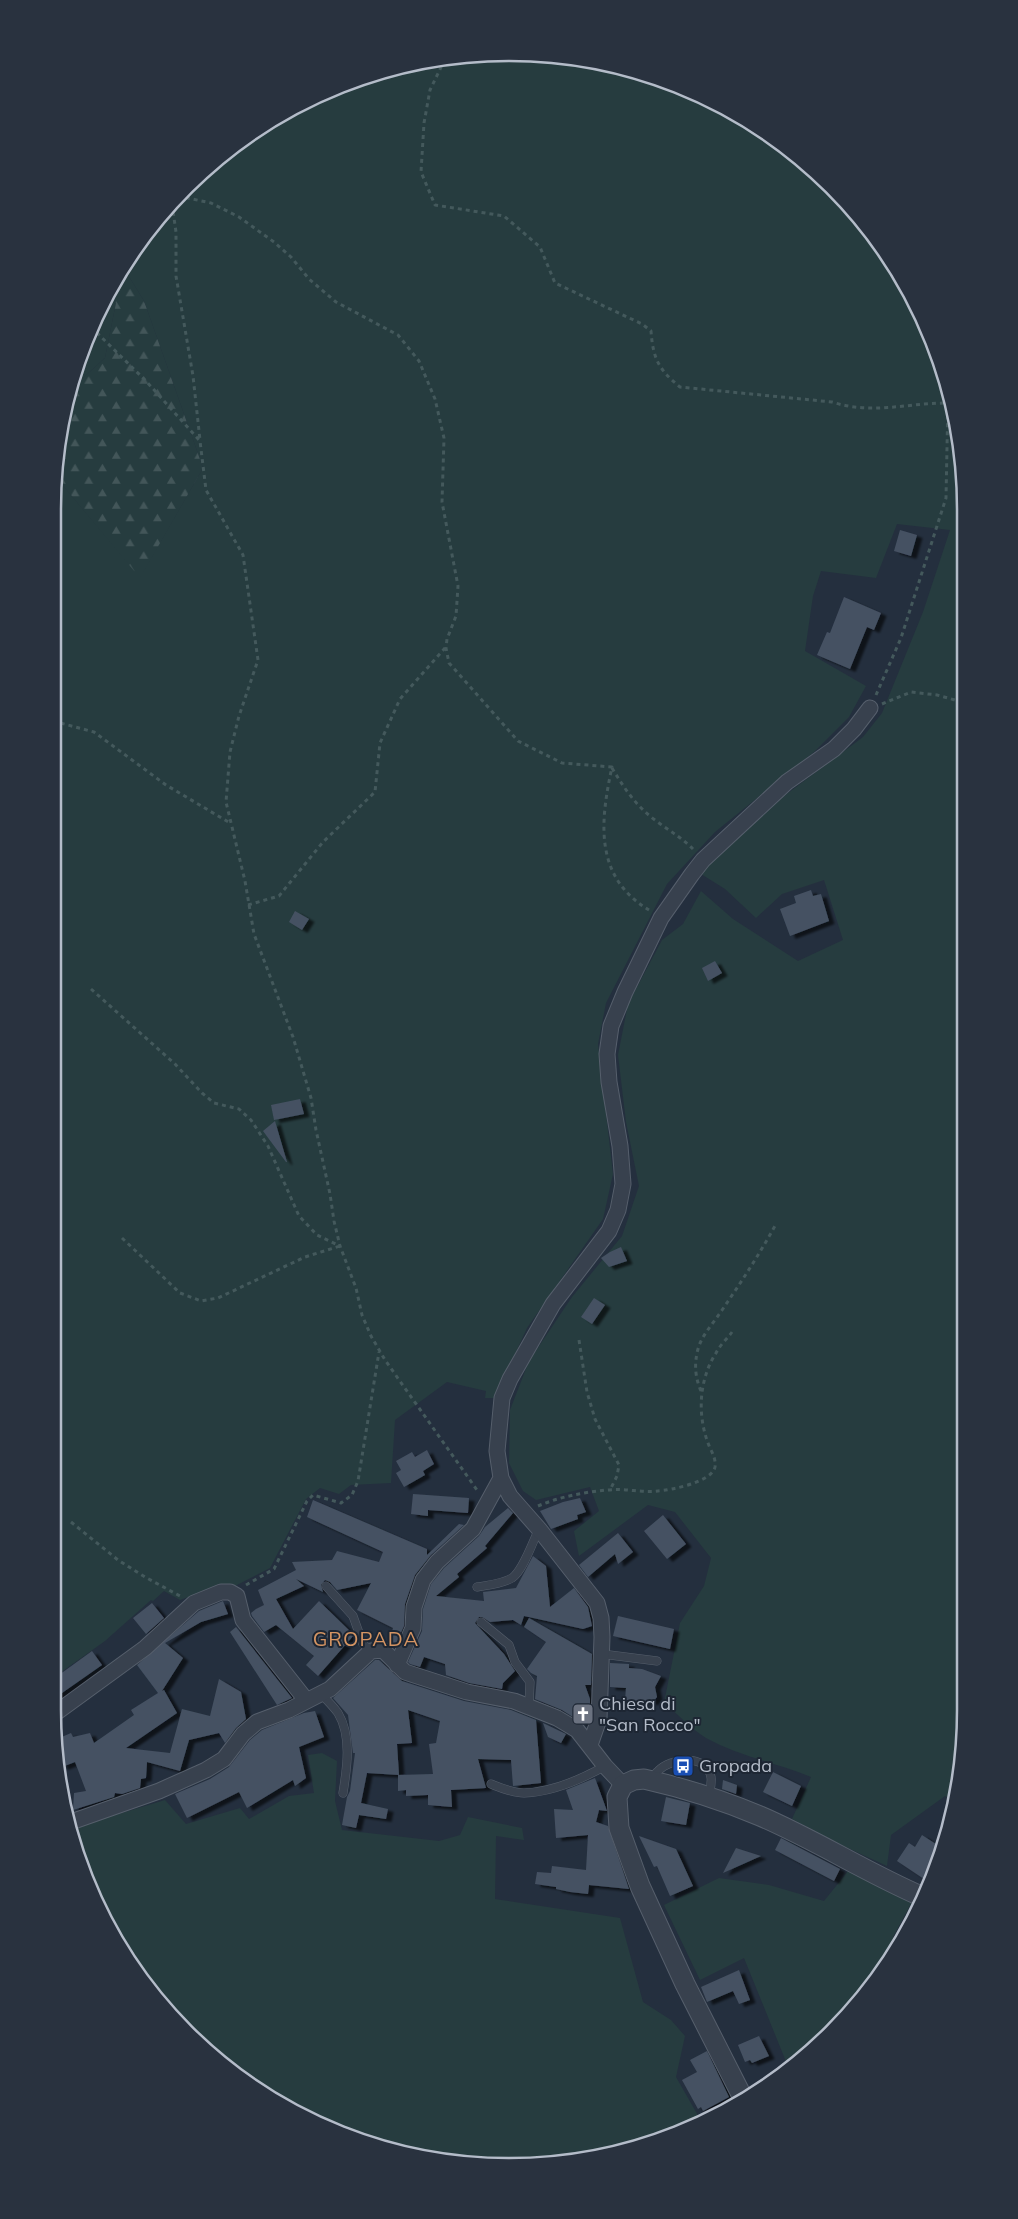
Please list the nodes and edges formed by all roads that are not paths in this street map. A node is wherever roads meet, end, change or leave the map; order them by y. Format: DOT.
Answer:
graph roads {
  1 [pos="870,708"];
  2 [pos="501,1478"];
  3 [pos="539,1529"];
  4 [pos="326,1586"];
  5 [pos="477,1587"];
  6 [pos="481,1622"];
  7 [pos="371,1651"];
  8 [pos="602,1654"];
  9 [pos="656,1661"];
  10 [pos="397,1665"];
  11 [pos="320,1693"];
  12 [pos="306,1700"];
  13 [pos="529,1705"];
  14 [pos="61,1709"];
  15 [pos="590,1745"];
  16 [pos="605,1766"];
  17 [pos="652,1781"];
  18 [pos="491,1784"];
  19 [pos="623,1785"];
  20 [pos="343,1793"];
  21 [pos="709,1796"];
  22 [pos="76,1820"];
  23 [pos="917,1894"];
  24 [pos="740,2093"];
  1 -- 2 [label="street"];
  2 -- 3 [label="street"];
  2 -- 10 [label="street"];
  3 -- 5 [label="lane"];
  3 -- 8 [label="street"];
  4 -- 7 [label="lane"];
  6 -- 13 [label="lane"];
  7 -- 10 [label="street"];
  7 -- 11 [label="street"];
  8 -- 9 [label="lane"];
  8 -- 15 [label="street"];
  10 -- 13 [label="street"];
  11 -- 12 [label="street"];
  11 -- 20 [label="lane"];
  12 -- 14 [label="street"];
  12 -- 22 [label="street"];
  13 -- 15 [label="street"];
  15 -- 16 [label="street"];
  16 -- 18 [label="lane"];
  16 -- 19 [label="street"];
  17 -- 19 [label="street"];
  17 -- 21 [label="street"];
  17 -- 21 [label="lane"];
  19 -- 24 [label="street"];
  21 -- 23 [label="street"];
}
